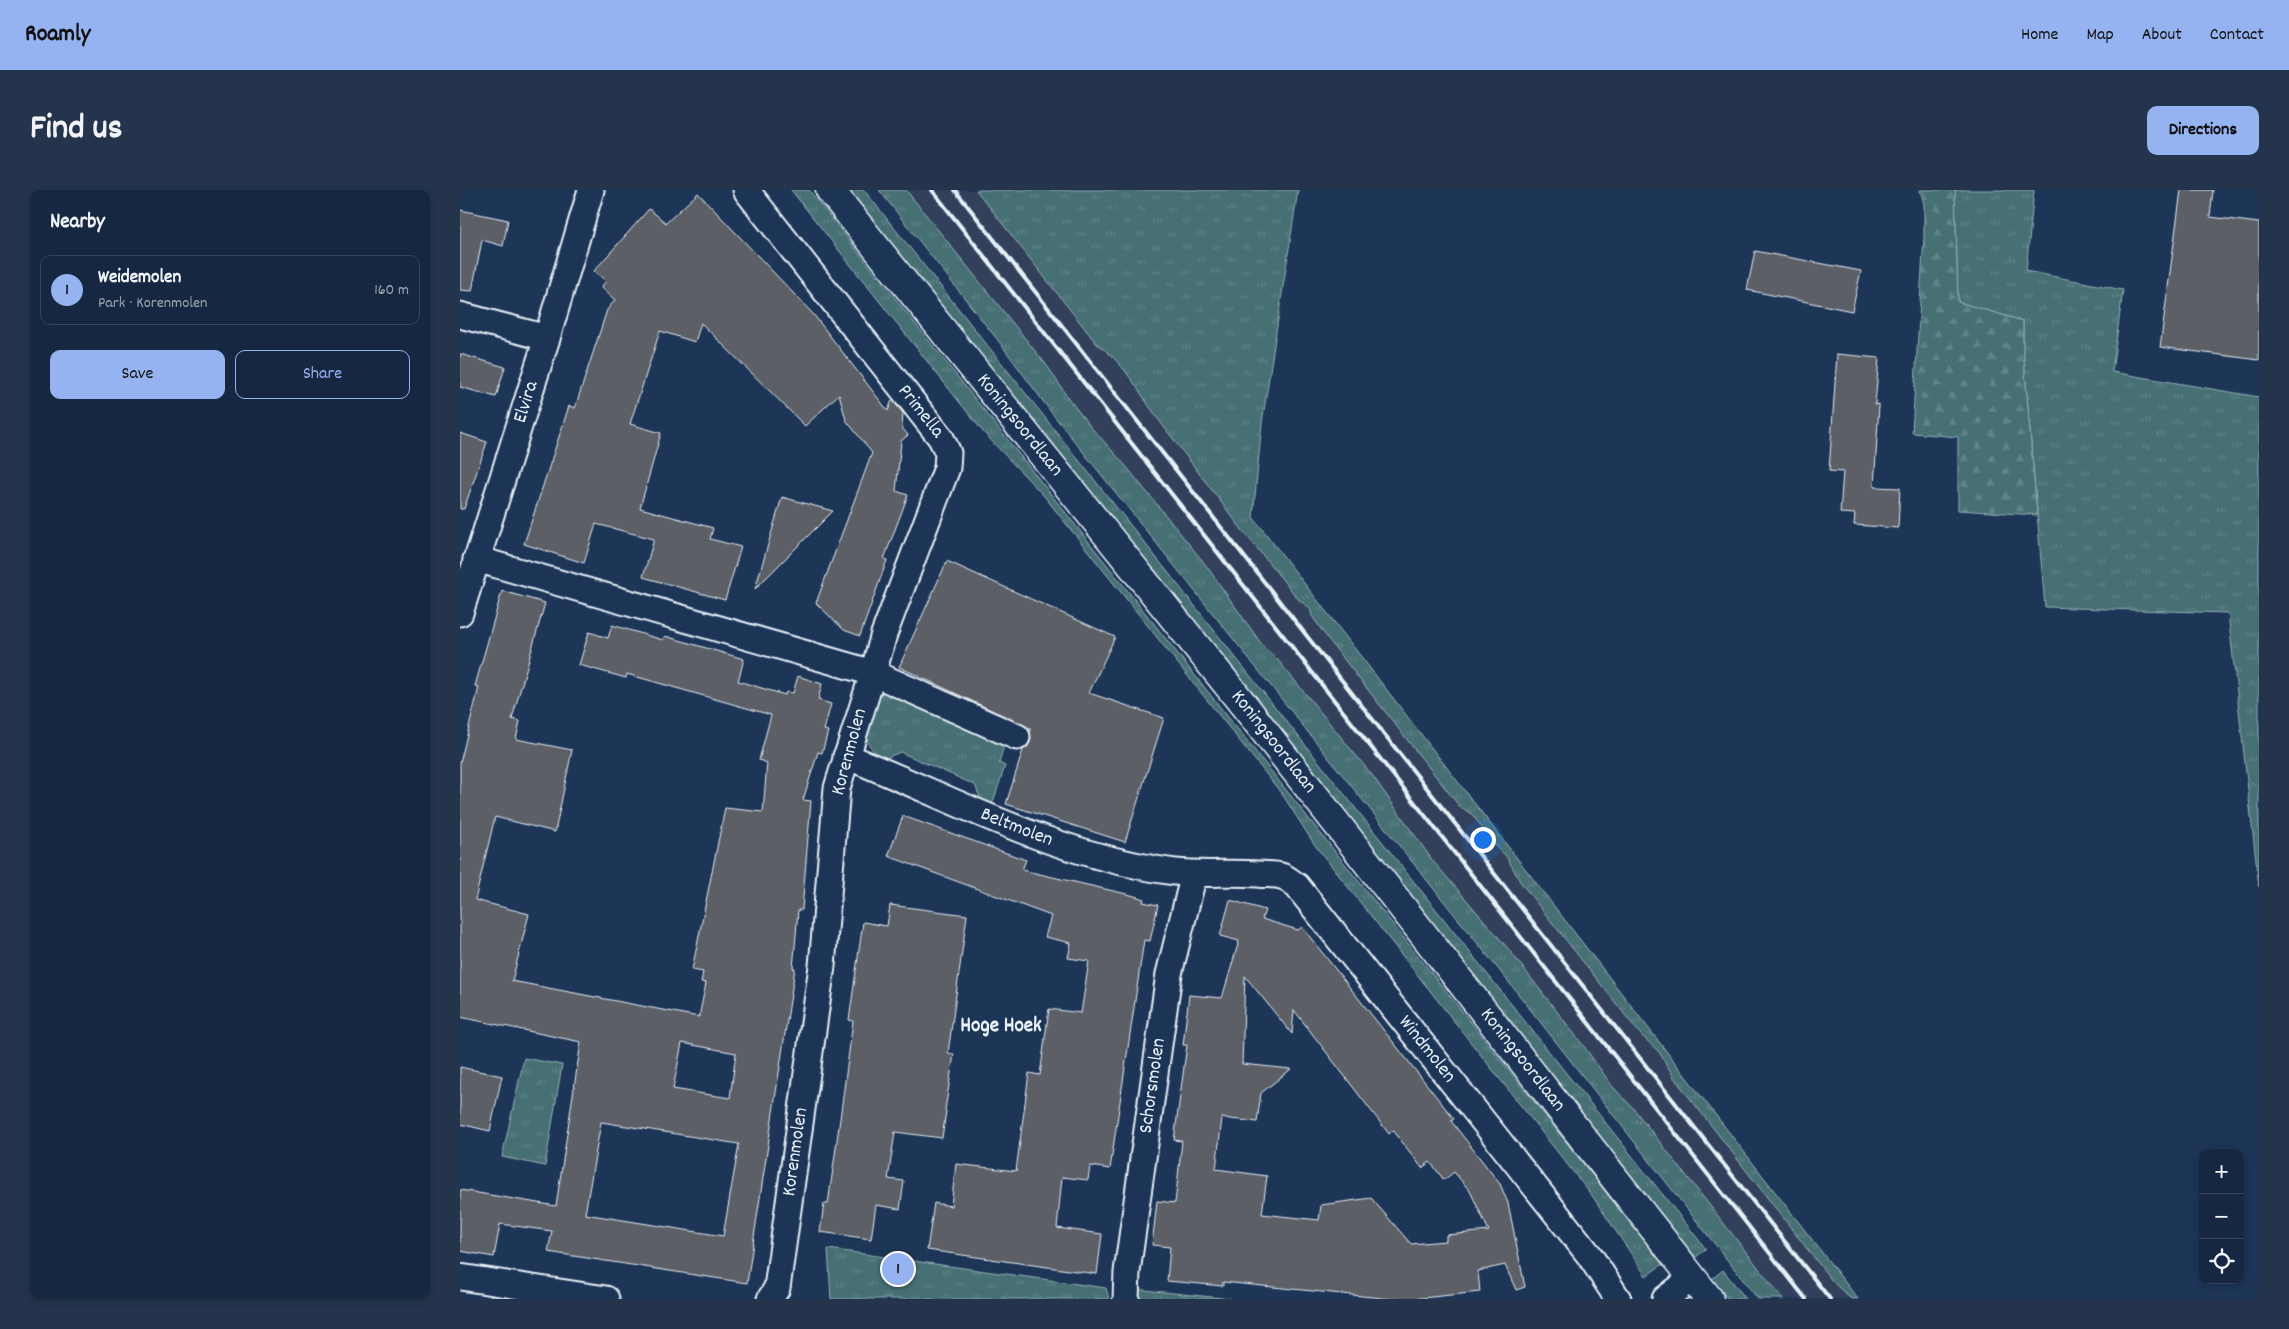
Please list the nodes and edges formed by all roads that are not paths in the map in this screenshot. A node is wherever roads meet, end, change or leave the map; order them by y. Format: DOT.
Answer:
graph roads {
  1 [pos="591,190"];
  2 [pos="746,190"];
  3 [pos="830,190"];
  4 [pos="460,316"];
  5 [pos="547,338"];
  6 [pos="476,559"];
  7 [pos="460,613"];
  8 [pos="873,672"];
  9 [pos="1017,737"];
  10 [pos="846,756"];
  11 [pos="1194,874"];
  12 [pos="460,1277"];
  13 [pos="1692,1278"];
  14 [pos="606,1299"];
  15 [pos="770,1299"];
  16 [pos="1126,1299"];
  17 [pos="1618,1299"];
  18 [pos="1665,1299"];
  19 [pos="1709,1299"];
  1 -- 5 [label="street, Elvira"];
  2 -- 8 [label="street, Primella"];
  3 -- 13 [label="street, Koningsoordlaan"];
  4 -- 5 [label="street"];
  5 -- 6 [label="street, Elvira"];
  6 -- 7 [label="street, Elvira"];
  6 -- 8 [label="street"];
  8 -- 9 [label="street"];
  8 -- 10 [label="street, Korenmolen"];
  10 -- 11 [label="street, Beltmolen"];
  10 -- 15 [label="street, Korenmolen"];
  11 -- 16 [label="street, Schorsmolen"];
  11 -- 17 [label="street, Windmolen"];
  12 -- 14 [label="street"];
  13 -- 18 [label="street"];
  13 -- 19 [label="street, Koningsoordlaan"];
}
